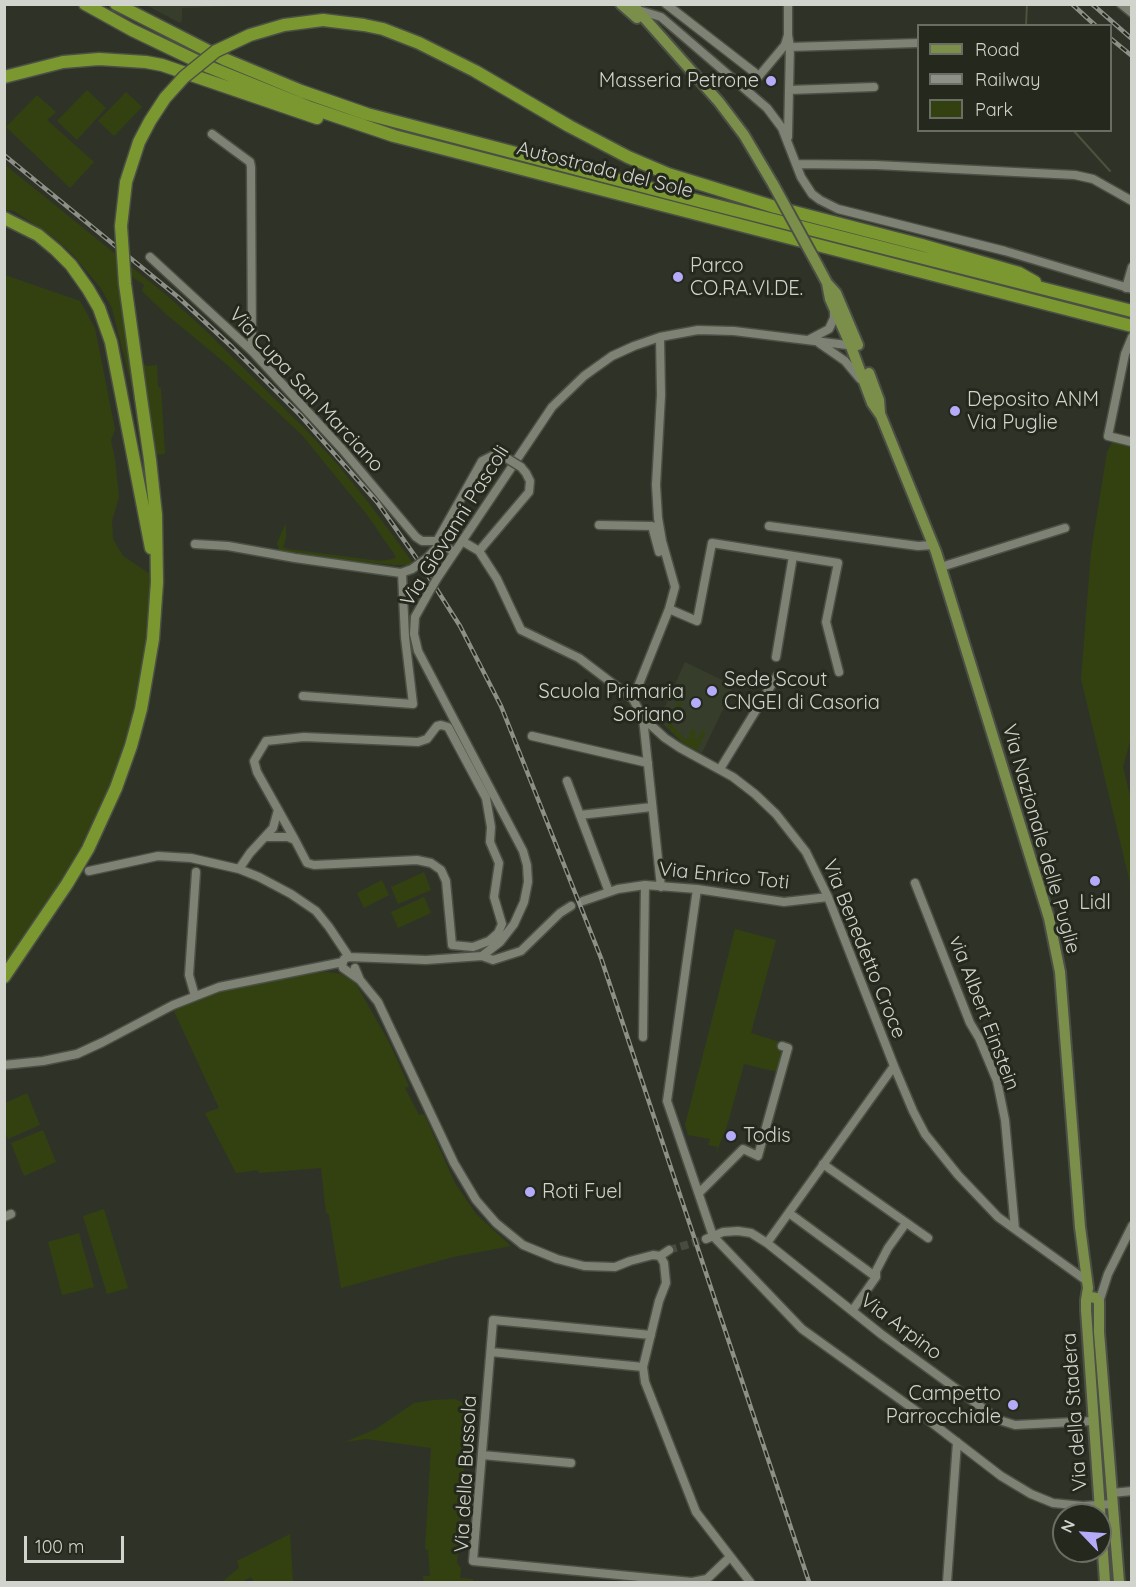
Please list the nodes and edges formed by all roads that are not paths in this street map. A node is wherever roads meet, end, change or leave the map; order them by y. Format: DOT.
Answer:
graph roads {
  1 [pos="85,4"];
  2 [pos="116,4"];
  3 [pos="621,4"];
  4 [pos="666,4"];
  5 [pos="788,4"];
  6 [pos="1121,4"];
  7 [pos="635,7"];
  8 [pos="1131,13"];
  9 [pos="648,24"];
  10 [pos="678,32"];
  11 [pos="659,37"];
  12 [pos="917,43"];
  13 [pos="788,46"];
  14 [pos="759,76"];
  15 [pos="4,77"];
  16 [pos="735,80"];
  17 [pos="874,87"];
  18 [pos="789,90"];
  19 [pos="379,131"];
  20 [pos="212,134"];
  21 [pos="788,141"];
  22 [pos="796,164"];
  23 [pos="1131,201"];
  24 [pos="4,218"];
  25 [pos="150,257"];
  26 [pos="1131,267"];
  27 [pos="826,283"];
  28 [pos="1050,289"];
  29 [pos="1129,289"];
  30 [pos="834,309"];
  31 [pos="1131,311"];
  32 [pos="1131,326"];
  33 [pos="660,337"];
  34 [pos="807,340"];
  35 [pos="1131,341"];
  36 [pos="818,342"];
  37 [pos="854,345"];
  38 [pos="830,350"];
  39 [pos="252,351"];
  40 [pos="866,387"];
  41 [pos="881,416"];
  42 [pos="1131,442"];
  43 [pos="599,525"];
  44 [pos="769,526"];
  45 [pos="1065,528"];
  46 [pos="462,541"];
  47 [pos="439,542"];
  48 [pos="195,544"];
  49 [pos="933,545"];
  50 [pos="479,551"];
  51 [pos="454,552"];
  52 [pos="793,556"];
  53 [pos="941,567"];
  54 [pos="402,573"];
  55 [pos="671,574"];
  56 [pos="157,582"];
  57 [pos="669,609"];
  58 [pos="776,657"];
  59 [pos="839,672"];
  60 [pos="777,676"];
  61 [pos="303,696"];
  62 [pos="633,699"];
  63 [pos="643,718"];
  64 [pos="531,736"];
  65 [pos="648,764"];
  66 [pos="720,769"];
  67 [pos="567,781"];
  68 [pos="652,807"];
  69 [pos="278,810"];
  70 [pos="580,814"];
  71 [pos="265,837"];
  72 [pos="295,840"];
  73 [pos="239,869"];
  74 [pos="89,871"];
  75 [pos="196,872"];
  76 [pos="915,883"];
  77 [pos="645,885"];
  78 [pos="661,887"];
  79 [pos="697,889"];
  80 [pos="609,892"];
  81 [pos="828,897"];
  82 [pos="583,901"];
  83 [pos="571,906"];
  84 [pos="482,956"];
  85 [pos="349,964"];
  86 [pos="4,977"];
  87 [pos="195,996"];
  88 [pos="643,1037"];
  89 [pos="782,1046"];
  90 [pos="4,1065"];
  91 [pos="894,1066"];
  92 [pos="823,1164"];
  93 [pos="699,1193"];
  94 [pos="789,1213"];
  95 [pos="906,1222"];
  96 [pos="1131,1226"];
  97 [pos="1015,1229"];
  98 [pos="1129,1236"];
  99 [pos="710,1238"];
  100 [pos="928,1238"];
  101 [pos="767,1243"];
  102 [pos="669,1250"];
  103 [pos="660,1256"];
  104 [pos="876,1277"];
  105 [pos="1092,1299"];
  106 [pos="852,1311"];
  107 [pos="1087,1326"];
  108 [pos="1099,1332"];
  109 [pos="651,1335"];
  110 [pos="491,1352"];
  111 [pos="643,1367"];
  112 [pos="1093,1421"];
  113 [pos="957,1442"];
  114 [pos="482,1455"];
  115 [pos="571,1463"];
  116 [pos="1131,1491"];
  117 [pos="1112,1493"];
  118 [pos="1053,1503"];
  119 [pos="1100,1503"];
  120 [pos="1112,1503"];
  121 [pos="1112,1504"];
  122 [pos="730,1557"];
  123 [pos="1104,1563"];
  124 [pos="750,1582"];
  125 [pos="947,1582"];
  126 [pos="1105,1582"];
  127 [pos="1119,1582"];
  1 -- 19 [label="highway, Autostrada del Sole"];
  2 -- 28 [label="highway, Autostrada del Sole"];
  3 -- 9 [label="main road, Via Nazionale delle Puglie"];
  4 -- 14 [label="street"];
  5 -- 13 [label="street"];
  6 -- 8 [label="street"];
  7 -- 9 [label="main road, Via Nazionale delle Puglie"];
  7 -- 10 [label="street"];
  9 -- 11 [label="main road, Via Nazionale delle Puglie"];
  10 -- 11 [label="street"];
  10 -- 16 [label="street"];
  11 -- 27 [label="main road, Via Nazionale delle Puglie, bridge"];
  12 -- 13 [label="street"];
  13 -- 14 [label="street"];
  13 -- 18 [label="street"];
  14 -- 16 [label="street"];
  15 -- 19 [label="highway"];
  16 -- 21 [label="street"];
  17 -- 18 [label="street"];
  18 -- 21 [label="street"];
  19 -- 32 [label="highway, Autostrada del Sole"];
  20 -- 39 [label="street"];
  21 -- 22 [label="street"];
  22 -- 23 [label="street"];
  22 -- 29 [label="street"];
  24 -- 56 [label="highway"];
  25 -- 39 [label="street, Via Cupa San Marciano"];
  26 -- 29 [label="street"];
  27 -- 30 [label="main road, Via Nazionale delle Puglie"];
  27 -- 37 [label="main road, Via Nazionale delle Puglie"];
  28 -- 31 [label="highway, Autostrada del Sole"];
  28 -- 56 [label="highway, bridge"];
  30 -- 34 [label="street"];
  30 -- 37 [label="main road, Via Nazionale delle Puglie"];
  33 -- 34 [label="street, Via Giovanni Pascoli"];
  33 -- 46 [label="street, Via Giovanni Pascoli"];
  33 -- 55 [label="street"];
  34 -- 36 [label="street, Via Giovanni Pascoli"];
  35 -- 42 [label="street"];
  36 -- 37 [label="street, Via Giovanni Pascoli"];
  36 -- 38 [label="street"];
  37 -- 38 [label="street"];
  37 -- 40 [label="main road, Via Nazionale delle Puglie"];
  37 -- 41 [label="main road, Via Nazionale delle Puglie"];
  38 -- 40 [label="street"];
  39 -- 47 [label="street, Via Cupa San Marciano"];
  40 -- 41 [label="main road, Via Nazionale delle Puglie"];
  41 -- 49 [label="main road, Via Nazionale delle Puglie"];
  43 -- 55 [label="street"];
  44 -- 49 [label="street"];
  45 -- 53 [label="street"];
  46 -- 50 [label="street, Via Benedetto Croce"];
  46 -- 51 [label="street, Via Giovanni Pascoli"];
  47 -- 50 [label="street, bridge"];
  47 -- 51 [label="street, Via Cupa San Marciano"];
  47 -- 54 [label="street, bridge"];
  48 -- 54 [label="street"];
  49 -- 53 [label="main road, Via Nazionale delle Puglie"];
  50 -- 62 [label="street, Via Benedetto Croce"];
  51 -- 84 [label="street, Via Giovanni Pascoli, bridge"];
  52 -- 57 [label="street"];
  52 -- 58 [label="street"];
  52 -- 59 [label="street"];
  53 -- 105 [label="main road, Via Nazionale delle Puglie"];
  54 -- 61 [label="street"];
  55 -- 57 [label="street"];
  56 -- 86 [label="highway"];
  57 -- 62 [label="street"];
  60 -- 66 [label="street"];
  62 -- 63 [label="street, Via Benedetto Croce"];
  63 -- 65 [label="street"];
  63 -- 66 [label="street, Via Benedetto Croce"];
  64 -- 65 [label="street"];
  65 -- 68 [label="street"];
  66 -- 81 [label="street, Via Benedetto Croce"];
  67 -- 70 [label="street"];
  68 -- 70 [label="street"];
  68 -- 78 [label="street"];
  69 -- 71 [label="street"];
  69 -- 72 [label="street"];
  69 -- 72 [label="street"];
  70 -- 80 [label="street"];
  71 -- 72 [label="street"];
  71 -- 73 [label="street"];
  73 -- 74 [label="street"];
  73 -- 85 [label="street"];
  75 -- 87 [label="street"];
  76 -- 97 [label="street, via Albert Einstein"];
  77 -- 78 [label="street, Via Enrico Toti"];
  77 -- 80 [label="street, Via Enrico Toti"];
  77 -- 88 [label="street"];
  78 -- 79 [label="street, Via Enrico Toti"];
  79 -- 81 [label="street, Via Enrico Toti"];
  79 -- 93 [label="street"];
  80 -- 82 [label="street, Via Enrico Toti"];
  81 -- 91 [label="street, Via Benedetto Croce"];
  83 -- 84 [label="street"];
  84 -- 85 [label="street"];
  85 -- 87 [label="street"];
  85 -- 103 [label="street"];
  87 -- 90 [label="street"];
  89 -- 93 [label="street"];
  91 -- 92 [label="street"];
  91 -- 97 [label="street, Via Benedetto Croce"];
  92 -- 94 [label="street"];
  92 -- 95 [label="street"];
  93 -- 99 [label="street"];
  94 -- 101 [label="street"];
  94 -- 104 [label="street"];
  95 -- 100 [label="street"];
  95 -- 104 [label="street"];
  96 -- 98 [label="street"];
  97 -- 105 [label="street, Via Benedetto Croce"];
  98 -- 105 [label="street"];
  99 -- 101 [label="street, Via Arpino"];
  99 -- 113 [label="street"];
  101 -- 106 [label="street, Via Arpino"];
  102 -- 103 [label="street"];
  103 -- 109 [label="street"];
  104 -- 106 [label="street"];
  105 -- 107 [label="main road, Via della Stadera"];
  105 -- 108 [label="main road, Via della Stadera"];
  106 -- 112 [label="street, Via Arpino"];
  107 -- 108 [label="main road"];
  107 -- 112 [label="main road, Via della Stadera"];
  108 -- 117 [label="main road, Via della Stadera"];
  109 -- 110 [label="street, Via della Bussola"];
  109 -- 111 [label="street"];
  110 -- 111 [label="street"];
  110 -- 114 [label="street, Via della Bussola"];
  111 -- 122 [label="street"];
  112 -- 119 [label="main road, Via della Stadera"];
  113 -- 118 [label="street"];
  113 -- 125 [label="street"];
  114 -- 115 [label="street"];
  114 -- 122 [label="street, Via della Bussola"];
  116 -- 117 [label="street"];
  117 -- 120 [label="main road, Via della Stadera"];
  121 -- 127 [label="main road, Via della Stadera"];
  122 -- 124 [label="street"];
  123 -- 126 [label="main road, Via della Stadera"];
}
